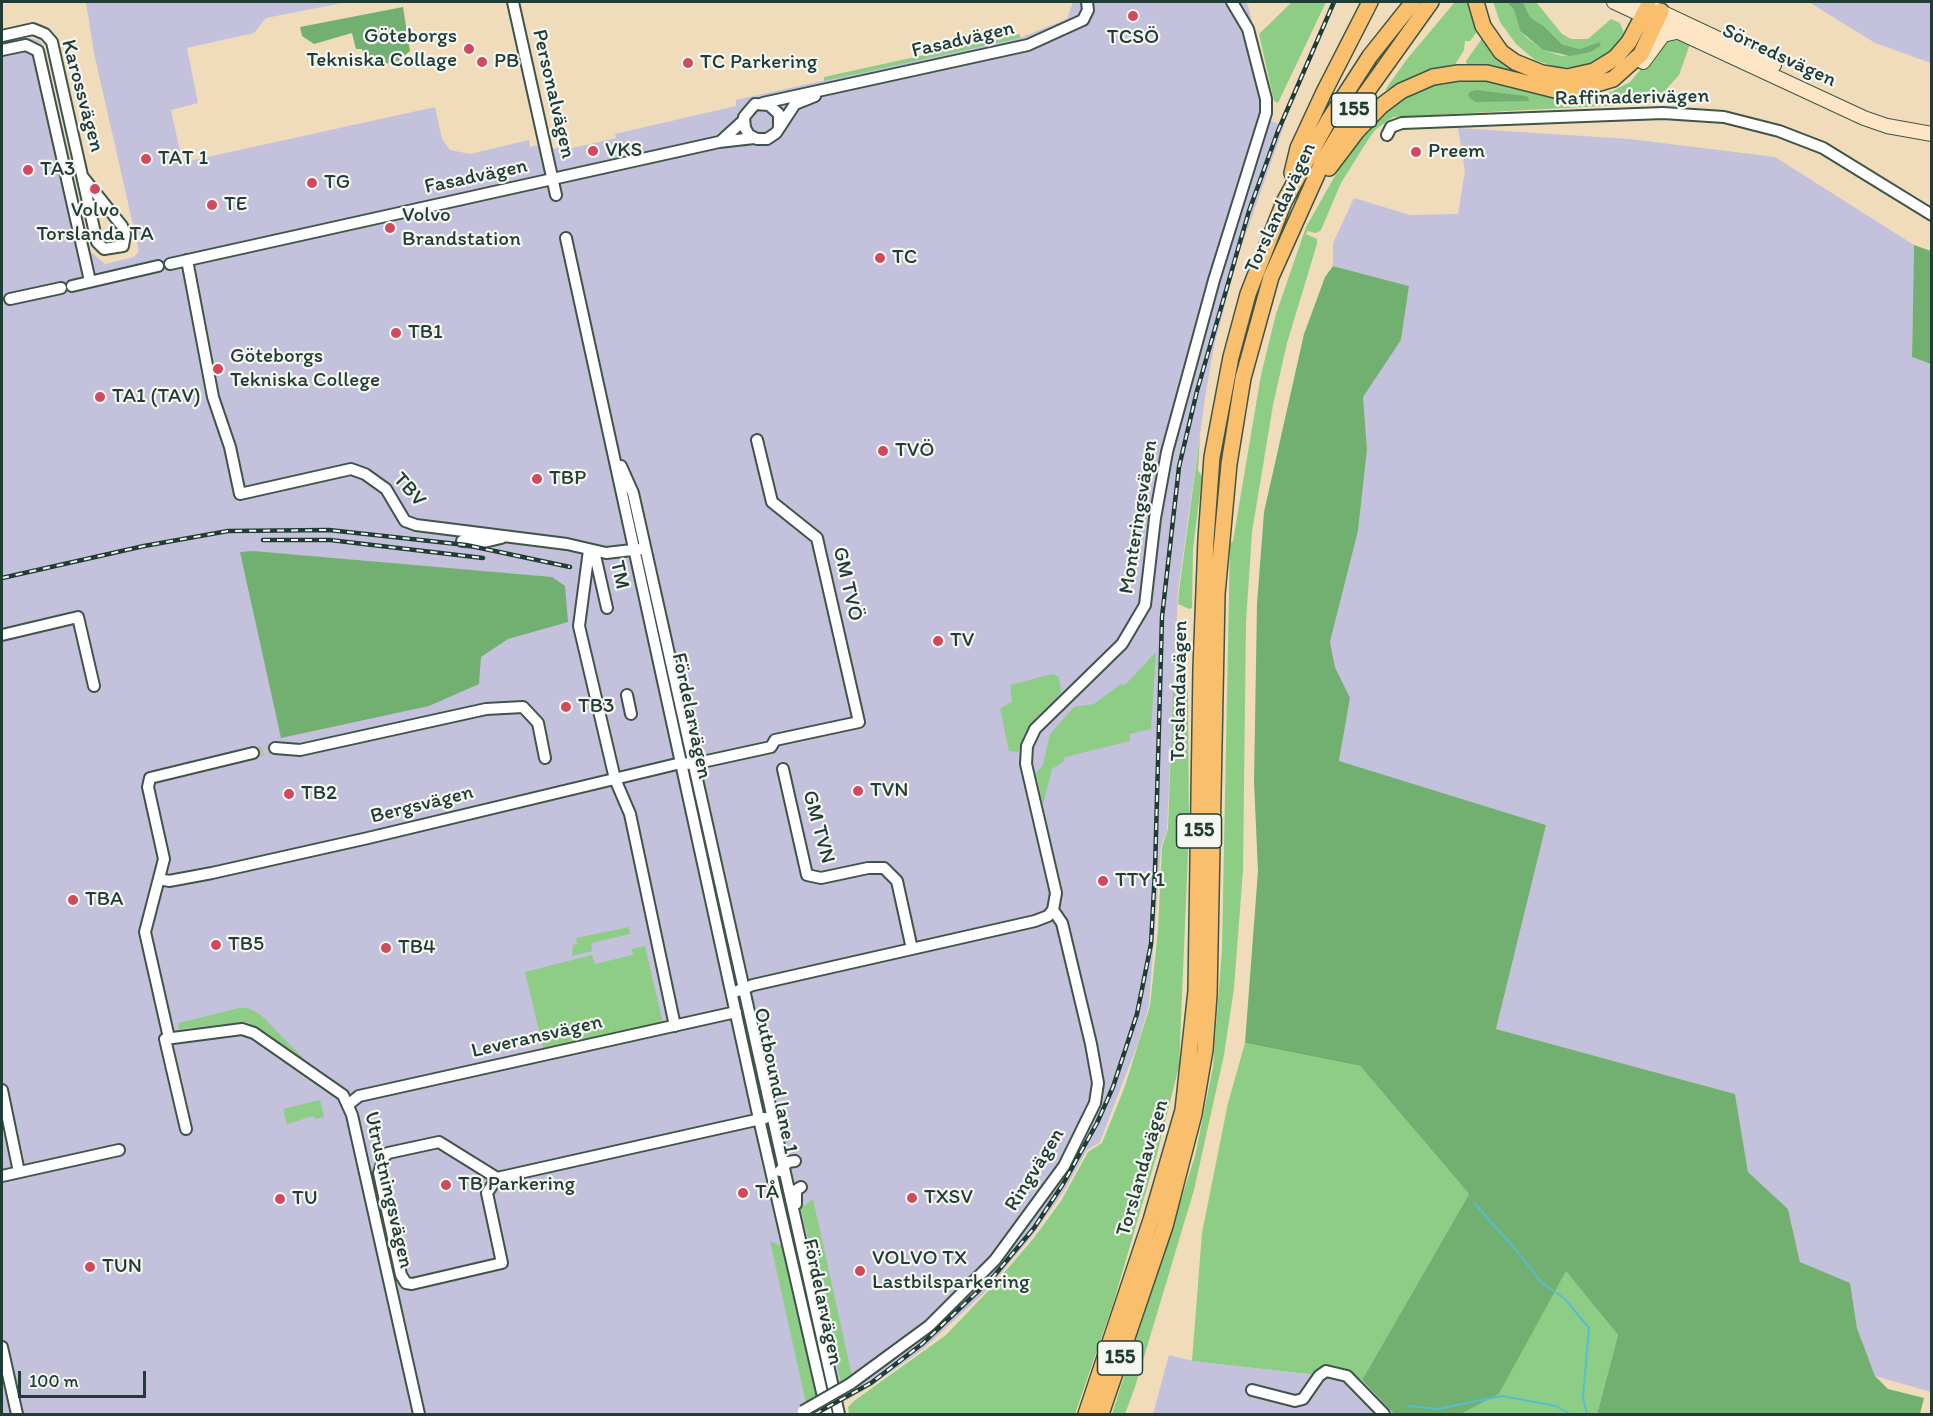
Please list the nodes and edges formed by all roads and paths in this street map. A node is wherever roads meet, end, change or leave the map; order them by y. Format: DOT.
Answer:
graph roads {
  1 [pos="513,2"];
  2 [pos="1087,2"];
  3 [pos="1232,2"];
  4 [pos="1413,2"];
  5 [pos="1431,2"];
  6 [pos="1476,2"];
  7 [pos="1614,2"];
  8 [pos="1368,4"];
  9 [pos="1650,10"];
  10 [pos="1680,31"];
  11 [pos="2,36"];
  12 [pos="2,50"];
  13 [pos="1618,75"];
  14 [pos="828,90"];
  15 [pos="763,103"];
  16 [pos="744,120"];
  17 [pos="1932,126"];
  18 [pos="779,128"];
  19 [pos="1932,134"];
  20 [pos="1388,135"];
  21 [pos="754,138"];
  22 [pos="719,142"];
  23 [pos="83,177"];
  24 [pos="552,180"];
  25 [pos="556,195"];
  26 [pos="1284,202"];
  27 [pos="1301,207"];
  28 [pos="1932,214"];
  29 [pos="566,238"];
  30 [pos="187,260"];
  31 [pos="170,264"];
  32 [pos="158,266"];
  33 [pos="90,281"];
  34 [pos="10,299"];
  35 [pos="757,440"];
  36 [pos="520,538"];
  37 [pos="462,541"];
  38 [pos="639,549"];
  39 [pos="592,550"];
  40 [pos="607,608"];
  41 [pos="2,635"];
  42 [pos="94,686"];
  43 [pos="627,696"];
  44 [pos="631,714"];
  45 [pos="276,748"];
  46 [pos="253,753"];
  47 [pos="545,758"];
  48 [pos="681,764"];
  49 [pos="693,764"];
  50 [pos="783,769"];
  51 [pos="615,779"];
  52 [pos="159,879"];
  53 [pos="1053,910"];
  54 [pos="912,949"];
  55 [pos="739,990"];
  56 [pos="736,1012"];
  57 [pos="675,1026"];
  58 [pos="167,1039"];
  59 [pos="2,1090"];
  60 [pos="349,1104"];
  61 [pos="768,1117"];
  62 [pos="186,1128"];
  63 [pos="780,1148"];
  64 [pos="119,1150"];
  65 [pos="783,1168"];
  66 [pos="19,1172"];
  67 [pos="2,1176"];
  68 [pos="497,1178"];
  69 [pos="777,1180"];
  70 [pos="801,1187"];
  71 [pos="777,1198"];
  72 [pos="795,1225"];
  73 [pos="2,1347"];
  74 [pos="1252,1389"];
  75 [pos="1087,1410"];
  76 [pos="799,1412"];
  77 [pos="17,1414"];
  78 [pos="419,1414"];
  79 [pos="827,1414"];
  80 [pos="839,1414"];
  81 [pos="1101,1414"];
  82 [pos="1384,1414"];
  1 -- 24 [label="street, Personalvägen"];
  2 -- 14 [label="street, Fasadvägen"];
  3 -- 53 [label="street, Monteringsvägen"];
  4 -- 26 [label="main road, Torslandavägen / 155"];
  5 -- 27 [label="main road, Torslandavägen / 155"];
  6 -- 9 [label="main road"];
  7 -- 9 [label="street, Sörredsvägen"];
  8 -- 26 [label="main road"];
  9 -- 10 [label="street, Sörredsvägen"];
  9 -- 13 [label="main road"];
  9 -- 17 [label="street, Sörredsvägen"];
  10 -- 13 [label="street"];
  10 -- 19 [label="street, Sörredsvägen"];
  11 -- 23 [label="street, Karossvägen"];
  12 -- 33 [label="street"];
  13 -- 27 [label="main road"];
  14 -- 15 [label="street, Fasadvägen"];
  14 -- 18 [label="street, Fasadvägen"];
  15 -- 16 [label="street, Fasadvägen"];
  15 -- 18 [label="street"];
  16 -- 21 [label="street"];
  16 -- 22 [label="street, Fasadvägen"];
  18 -- 21 [label="street, Fasadvägen"];
  20 -- 28 [label="street, Raffinaderivägen"];
  21 -- 22 [label="street, Fasadvägen"];
  22 -- 24 [label="street, Fasadvägen"];
  23 -- 23 [label="street, Karossvägen"];
  24 -- 25 [label="street, Personalvägen"];
  24 -- 30 [label="street, Fasadvägen"];
  26 -- 75 [label="main road, Torslandavägen / 155"];
  27 -- 81 [label="main road, Torslandavägen / 155"];
  29 -- 38 [label="street, Fördelarvägen"];
  30 -- 31 [label="street, Fasadvägen"];
  30 -- 36 [label="street, TBV"];
  32 -- 33 [label="street"];
  33 -- 34 [label="street"];
  35 -- 49 [label="street, GM TVÖ"];
  36 -- 37 [label="street"];
  36 -- 39 [label="street, TBV"];
  38 -- 39 [label="street, TBV"];
  38 -- 48 [label="street, Fördelarvägen"];
  38 -- 49 [label="street, Fördelarvägen"];
  39 -- 40 [label="street, TM"];
  39 -- 51 [label="street"];
  41 -- 42 [label="street"];
  43 -- 44 [label="street"];
  45 -- 47 [label="street"];
  46 -- 52 [label="street"];
  48 -- 49 [label="street, Bergsvägen"];
  48 -- 51 [label="street, Bergsvägen"];
  48 -- 55 [label="street, Fördelarvägen"];
  49 -- 55 [label="street, Fördelarvägen"];
  50 -- 54 [label="street, GM TVN"];
  51 -- 52 [label="street, Bergsvägen"];
  51 -- 57 [label="street"];
  52 -- 58 [label="street"];
  53 -- 54 [label="street"];
  53 -- 76 [label="street, Ringvägen, bridge"];
  54 -- 55 [label="street"];
  55 -- 56 [label="street"];
  55 -- 61 [label="street"];
  56 -- 57 [label="street, Leveransvägen"];
  56 -- 61 [label="street"];
  57 -- 60 [label="street, Leveransvägen"];
  58 -- 60 [label="street, Utrustningsvägen"];
  58 -- 62 [label="street"];
  59 -- 66 [label="street"];
  60 -- 78 [label="street, Utrustningsvägen"];
  61 -- 63 [label="street"];
  61 -- 63 [label="street"];
  61 -- 68 [label="street"];
  61 -- 69 [label="street, Outbound lane 1"];
  61 -- 71 [label="street, Fördelarvägen"];
  63 -- 65 [label="street, Fördelarvägen"];
  63 -- 65 [label="street"];
  64 -- 66 [label="street"];
  65 -- 69 [label="street, Fördelarvägen"];
  65 -- 72 [label="street, Fördelarvägen"];
  66 -- 67 [label="street"];
  68 -- 68 [label="street"];
  69 -- 71 [label="street, Fördelarvägen"];
  70 -- 72 [label="street, Fördelarvägen"];
  71 -- 79 [label="street, Fördelarvägen"];
  72 -- 80 [label="street, Fördelarvägen"];
  73 -- 77 [label="street"];
  74 -- 82 [label="street"];
}
